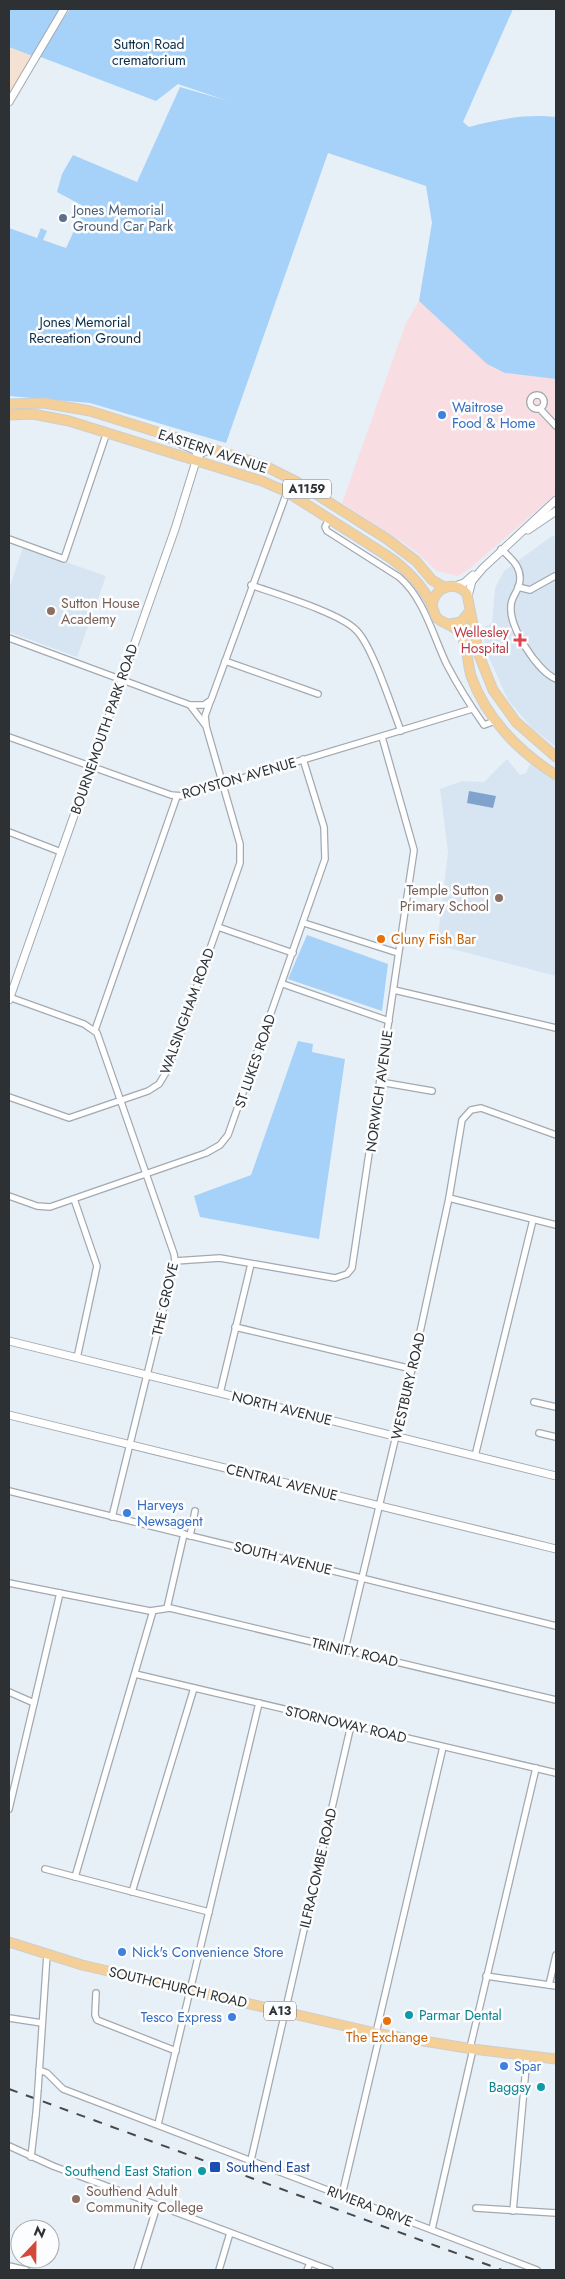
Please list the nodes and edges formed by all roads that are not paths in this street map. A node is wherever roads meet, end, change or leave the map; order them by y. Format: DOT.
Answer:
graph roads {
  1 [pos="64,9"];
  2 [pos="9,102"];
  3 [pos="9,404"];
  4 [pos="540,408"];
  5 [pos="9,415"];
  6 [pos="556,426"];
  7 [pos="148,430"];
  8 [pos="107,432"];
  9 [pos="216,449"];
  10 [pos="197,458"];
  11 [pos="287,492"];
  12 [pos="556,500"];
  13 [pos="556,511"];
  14 [pos="329,519"];
  15 [pos="9,539"];
  16 [pos="508,542"];
  17 [pos="501,549"];
  18 [pos="483,568"];
  19 [pos="555,576"];
  20 [pos="251,585"];
  21 [pos="454,586"];
  22 [pos="444,587"];
  23 [pos="518,587"];
  24 [pos="468,596"];
  25 [pos="432,605"];
  26 [pos="470,612"];
  27 [pos="450,624"];
  28 [pos="9,638"];
  29 [pos="225,661"];
  30 [pos="121,678"];
  31 [pos="556,680"];
  32 [pos="318,694"];
  33 [pos="211,700"];
  34 [pos="190,705"];
  35 [pos="472,709"];
  36 [pos="495,721"];
  37 [pos="206,726"];
  38 [pos="401,731"];
  39 [pos="9,737"];
  40 [pos="382,737"];
  41 [pos="556,757"];
  42 [pos="303,759"];
  43 [pos="90,767"];
  44 [pos="556,775"];
  45 [pos="224,783"];
  46 [pos="177,796"];
  47 [pos="9,832"];
  48 [pos="61,852"];
  49 [pos="304,923"];
  50 [pos="218,927"];
  51 [pos="294,953"];
  52 [pos="398,953"];
  53 [pos="283,984"];
  54 [pos="394,990"];
  55 [pos="9,998"];
  56 [pos="389,1021"];
  57 [pos="556,1028"];
  58 [pos="95,1030"];
  59 [pos="380,1082"];
  60 [pos="432,1091"];
  61 [pos="9,1097"];
  62 [pos="121,1101"];
  63 [pos="556,1135"];
  64 [pos="146,1174"];
  65 [pos="9,1196"];
  66 [pos="448,1198"];
  67 [pos="74,1199"];
  68 [pos="533,1220"];
  69 [pos="556,1225"];
  70 [pos="176,1261"];
  71 [pos="251,1264"];
  72 [pos="235,1327"];
  73 [pos="9,1341"];
  74 [pos="77,1358"];
  75 [pos="412,1370"];
  76 [pos="147,1375"];
  77 [pos="220,1393"];
  78 [pos="534,1402"];
  79 [pos="556,1408"];
  80 [pos="9,1415"];
  81 [pos="539,1433"];
  82 [pos="397,1436"];
  83 [pos="556,1437"];
  84 [pos="130,1444"];
  85 [pos="475,1456"];
  86 [pos="556,1476"];
  87 [pos="9,1491"];
  88 [pos="379,1506"];
  89 [pos="195,1511"];
  90 [pos="112,1517"];
  91 [pos="187,1535"];
  92 [pos="556,1549"];
  93 [pos="363,1578"];
  94 [pos="9,1583"];
  95 [pos="60,1594"];
  96 [pos="167,1608"];
  97 [pos="154,1611"];
  98 [pos="556,1626"];
  99 [pos="345,1649"];
  100 [pos="135,1674"];
  101 [pos="194,1688"];
  102 [pos="9,1692"];
  103 [pos="556,1700"];
  104 [pos="34,1703"];
  105 [pos="259,1703"];
  106 [pos="352,1725"];
  107 [pos="443,1747"];
  108 [pos="536,1768"];
  109 [pos="556,1773"];
  110 [pos="11,1788"];
  111 [pos="9,1809"];
  112 [pos="45,1869"];
  113 [pos="75,1877"];
  114 [pos="132,1892"];
  115 [pos="209,1912"];
  116 [pos="9,1942"];
  117 [pos="48,1954"];
  118 [pos="556,1955"];
  119 [pos="486,1976"];
  120 [pos="549,1985"];
  121 [pos="556,1986"];
  122 [pos="191,1990"];
  123 [pos="96,1993"];
  124 [pos="284,2012"];
  125 [pos="9,2018"];
  126 [pos="42,2023"];
  127 [pos="378,2033"];
  128 [pos="471,2048"];
  129 [pos="176,2051"];
  130 [pos="527,2056"];
  131 [pos="556,2059"];
  132 [pos="39,2070"];
  133 [pos="158,2124"];
  134 [pos="9,2146"];
  135 [pos="31,2157"];
  136 [pos="251,2160"];
  137 [pos="342,2195"];
  138 [pos="157,2206"];
  139 [pos="476,2208"];
  140 [pos="513,2211"];
  141 [pos="556,2213"];
  142 [pos="432,2230"];
  143 [pos="230,2233"];
  144 [pos="310,2263"];
  145 [pos="9,2266"];
  146 [pos="26,2270"];
  147 [pos="137,2270"];
  148 [pos="219,2270"];
  149 [pos="307,2270"];
  150 [pos="330,2270"];
  151 [pos="537,2270"];
  1 -- 2 [label="street"];
  3 -- 7 [label="main road, EASTERN AVENUE / A1159"];
  4 -- 6 [label="street"];
  5 -- 8 [label="main road, EASTERN AVENUE / A1159"];
  7 -- 9 [label="main road, EASTERN AVENUE / A1159"];
  7 -- 10 [label="street"];
  8 -- 10 [label="main road, EASTERN AVENUE / A1159"];
  8 -- 15 [label="street"];
  9 -- 10 [label="street"];
  9 -- 22 [label="main road, EASTERN AVENUE / A1159"];
  10 -- 11 [label="main road, EASTERN AVENUE / A1159"];
  10 -- 30 [label="street, BOURNEMOUTH PARK ROAD"];
  11 -- 14 [label="main road, EASTERN AVENUE / A1159"];
  11 -- 20 [label="street"];
  12 -- 16 [label="street"];
  13 -- 16 [label="street"];
  14 -- 25 [label="main road, EASTERN AVENUE / A1159"];
  14 -- 35 [label="street, EASTERN AVENUE"];
  16 -- 17 [label="street"];
  17 -- 18 [label="street"];
  17 -- 23 [label="street"];
  18 -- 21 [label="street"];
  18 -- 24 [label="street"];
  19 -- 23 [label="street"];
  20 -- 29 [label="street"];
  20 -- 38 [label="street"];
  21 -- 22 [label="main road"];
  21 -- 24 [label="main road"];
  22 -- 25 [label="main road"];
  23 -- 31 [label="street"];
  24 -- 26 [label="main road"];
  25 -- 27 [label="main road, EASTERN AVENUE / A1159"];
  26 -- 27 [label="main road"];
  26 -- 41 [label="main road"];
  27 -- 36 [label="main road, EASTERN AVENUE / A1159"];
  28 -- 30 [label="street"];
  29 -- 32 [label="street"];
  29 -- 33 [label="street"];
  30 -- 34 [label="street"];
  30 -- 43 [label="street, BOURNEMOUTH PARK ROAD"];
  33 -- 34 [label="street"];
  33 -- 37 [label="street"];
  34 -- 37 [label="street"];
  35 -- 36 [label="street, EASTERN AVENUE"];
  35 -- 38 [label="street, ROYSTON AVENUE"];
  36 -- 44 [label="main road, EASTERN AVENUE / A1159"];
  37 -- 45 [label="street, WALSINGHAM ROAD"];
  38 -- 40 [label="street, ROYSTON AVENUE"];
  39 -- 43 [label="street, ROYSTON AVENUE"];
  40 -- 42 [label="street, ROYSTON AVENUE"];
  40 -- 52 [label="street, NORWICH AVENUE"];
  42 -- 45 [label="street, ROYSTON AVENUE"];
  42 -- 49 [label="street, ST LUKES ROAD"];
  43 -- 46 [label="street, ROYSTON AVENUE"];
  43 -- 48 [label="street, BOURNEMOUTH PARK ROAD"];
  45 -- 46 [label="street, ROYSTON AVENUE"];
  45 -- 50 [label="street, WALSINGHAM ROAD"];
  46 -- 58 [label="street"];
  47 -- 48 [label="street"];
  48 -- 55 [label="street, BOURNEMOUTH PARK ROAD"];
  49 -- 51 [label="street, ST LUKES ROAD"];
  49 -- 52 [label="street"];
  50 -- 51 [label="street"];
  50 -- 62 [label="street, WALSINGHAM ROAD"];
  51 -- 53 [label="street, ST LUKES ROAD"];
  52 -- 54 [label="street, NORWICH AVENUE"];
  53 -- 56 [label="street"];
  53 -- 64 [label="street, ST LUKES ROAD"];
  54 -- 56 [label="street, NORWICH AVENUE"];
  54 -- 57 [label="street"];
  55 -- 58 [label="street"];
  56 -- 59 [label="street, NORWICH AVENUE"];
  58 -- 62 [label="street, THE GROVE"];
  59 -- 60 [label="street"];
  59 -- 71 [label="street, NORWICH AVENUE"];
  61 -- 62 [label="street, WALSINGHAM ROAD"];
  62 -- 64 [label="street, THE GROVE"];
  63 -- 66 [label="street, WESTBURY ROAD"];
  64 -- 67 [label="street, ST LUKES ROAD"];
  64 -- 70 [label="street, THE GROVE"];
  65 -- 67 [label="street, ST LUKES ROAD"];
  66 -- 68 [label="street"];
  66 -- 75 [label="street, WESTBURY ROAD"];
  67 -- 74 [label="street"];
  68 -- 69 [label="street"];
  68 -- 85 [label="street"];
  70 -- 71 [label="street, NORWICH AVENUE"];
  70 -- 76 [label="street, THE GROVE"];
  71 -- 72 [label="street"];
  72 -- 75 [label="street"];
  72 -- 77 [label="street"];
  73 -- 74 [label="street, NORTH AVENUE"];
  74 -- 76 [label="street, NORTH AVENUE"];
  75 -- 82 [label="street, WESTBURY ROAD"];
  76 -- 77 [label="street, NORTH AVENUE"];
  76 -- 84 [label="street, THE GROVE"];
  77 -- 82 [label="street, NORTH AVENUE"];
  78 -- 79 [label="street"];
  80 -- 84 [label="street, CENTRAL AVENUE"];
  81 -- 83 [label="street"];
  82 -- 85 [label="street, NORTH AVENUE"];
  82 -- 88 [label="street, WESTBURY ROAD"];
  84 -- 88 [label="street, CENTRAL AVENUE"];
  84 -- 90 [label="street, THE GROVE"];
  85 -- 86 [label="street, NORTH AVENUE"];
  87 -- 90 [label="street, SOUTH AVENUE"];
  88 -- 92 [label="street, CENTRAL AVENUE"];
  88 -- 93 [label="street, WESTBURY ROAD"];
  89 -- 91 [label="street"];
  90 -- 91 [label="street, SOUTH AVENUE"];
  91 -- 93 [label="street, SOUTH AVENUE"];
  91 -- 96 [label="street"];
  93 -- 98 [label="street, SOUTH AVENUE"];
  93 -- 99 [label="street, WESTBURY ROAD"];
  94 -- 95 [label="street"];
  95 -- 97 [label="street"];
  95 -- 104 [label="street"];
  96 -- 97 [label="street, TRINITY ROAD"];
  96 -- 99 [label="street, TRINITY ROAD"];
  97 -- 100 [label="street"];
  99 -- 103 [label="street, TRINITY ROAD"];
  100 -- 101 [label="street, STORNOWAY ROAD"];
  100 -- 113 [label="street"];
  101 -- 105 [label="street, STORNOWAY ROAD"];
  101 -- 114 [label="street"];
  102 -- 104 [label="street"];
  104 -- 110 [label="street"];
  105 -- 106 [label="street, STORNOWAY ROAD"];
  105 -- 115 [label="street"];
  106 -- 107 [label="street, STORNOWAY ROAD"];
  106 -- 124 [label="street, ILFRACOMBE ROAD"];
  107 -- 108 [label="street, STORNOWAY ROAD"];
  107 -- 127 [label="street"];
  108 -- 109 [label="street, STORNOWAY ROAD"];
  108 -- 119 [label="street"];
  110 -- 111 [label="street"];
  112 -- 113 [label="street"];
  113 -- 114 [label="street"];
  114 -- 115 [label="street"];
  115 -- 122 [label="street"];
  116 -- 117 [label="main road, SOUTHCHURCH ROAD / A13"];
  117 -- 122 [label="main road, SOUTHCHURCH ROAD / A13"];
  117 -- 126 [label="street"];
  118 -- 120 [label="street"];
  119 -- 120 [label="street"];
  119 -- 128 [label="street"];
  120 -- 121 [label="street"];
  122 -- 124 [label="main road, SOUTHCHURCH ROAD / A13"];
  122 -- 129 [label="street"];
  123 -- 129 [label="street"];
  124 -- 127 [label="main road, SOUTHCHURCH ROAD / A13"];
  124 -- 136 [label="street, ILFRACOMBE ROAD"];
  125 -- 126 [label="street"];
  126 -- 132 [label="street"];
  127 -- 128 [label="main road, SOUTHCHURCH ROAD / A13"];
  127 -- 137 [label="street"];
  128 -- 130 [label="main road, SOUTHCHURCH ROAD / A13"];
  128 -- 142 [label="street"];
  129 -- 133 [label="street"];
  130 -- 131 [label="main road, SOUTHCHURCH ROAD / A13"];
  130 -- 140 [label="street"];
  132 -- 133 [label="street, RIVIERA DRIVE"];
  132 -- 135 [label="street, bridge"];
  133 -- 136 [label="street, RIVIERA DRIVE"];
  134 -- 135 [label="street"];
  135 -- 138 [label="street"];
  136 -- 137 [label="street, RIVIERA DRIVE"];
  137 -- 142 [label="street, RIVIERA DRIVE"];
  138 -- 143 [label="street"];
  138 -- 147 [label="street"];
  139 -- 140 [label="street"];
  140 -- 141 [label="street"];
  142 -- 151 [label="street, RIVIERA DRIVE"];
  143 -- 144 [label="street"];
  143 -- 148 [label="street"];
  144 -- 149 [label="street"];
  144 -- 150 [label="street"];
  145 -- 146 [label="street"];
}
